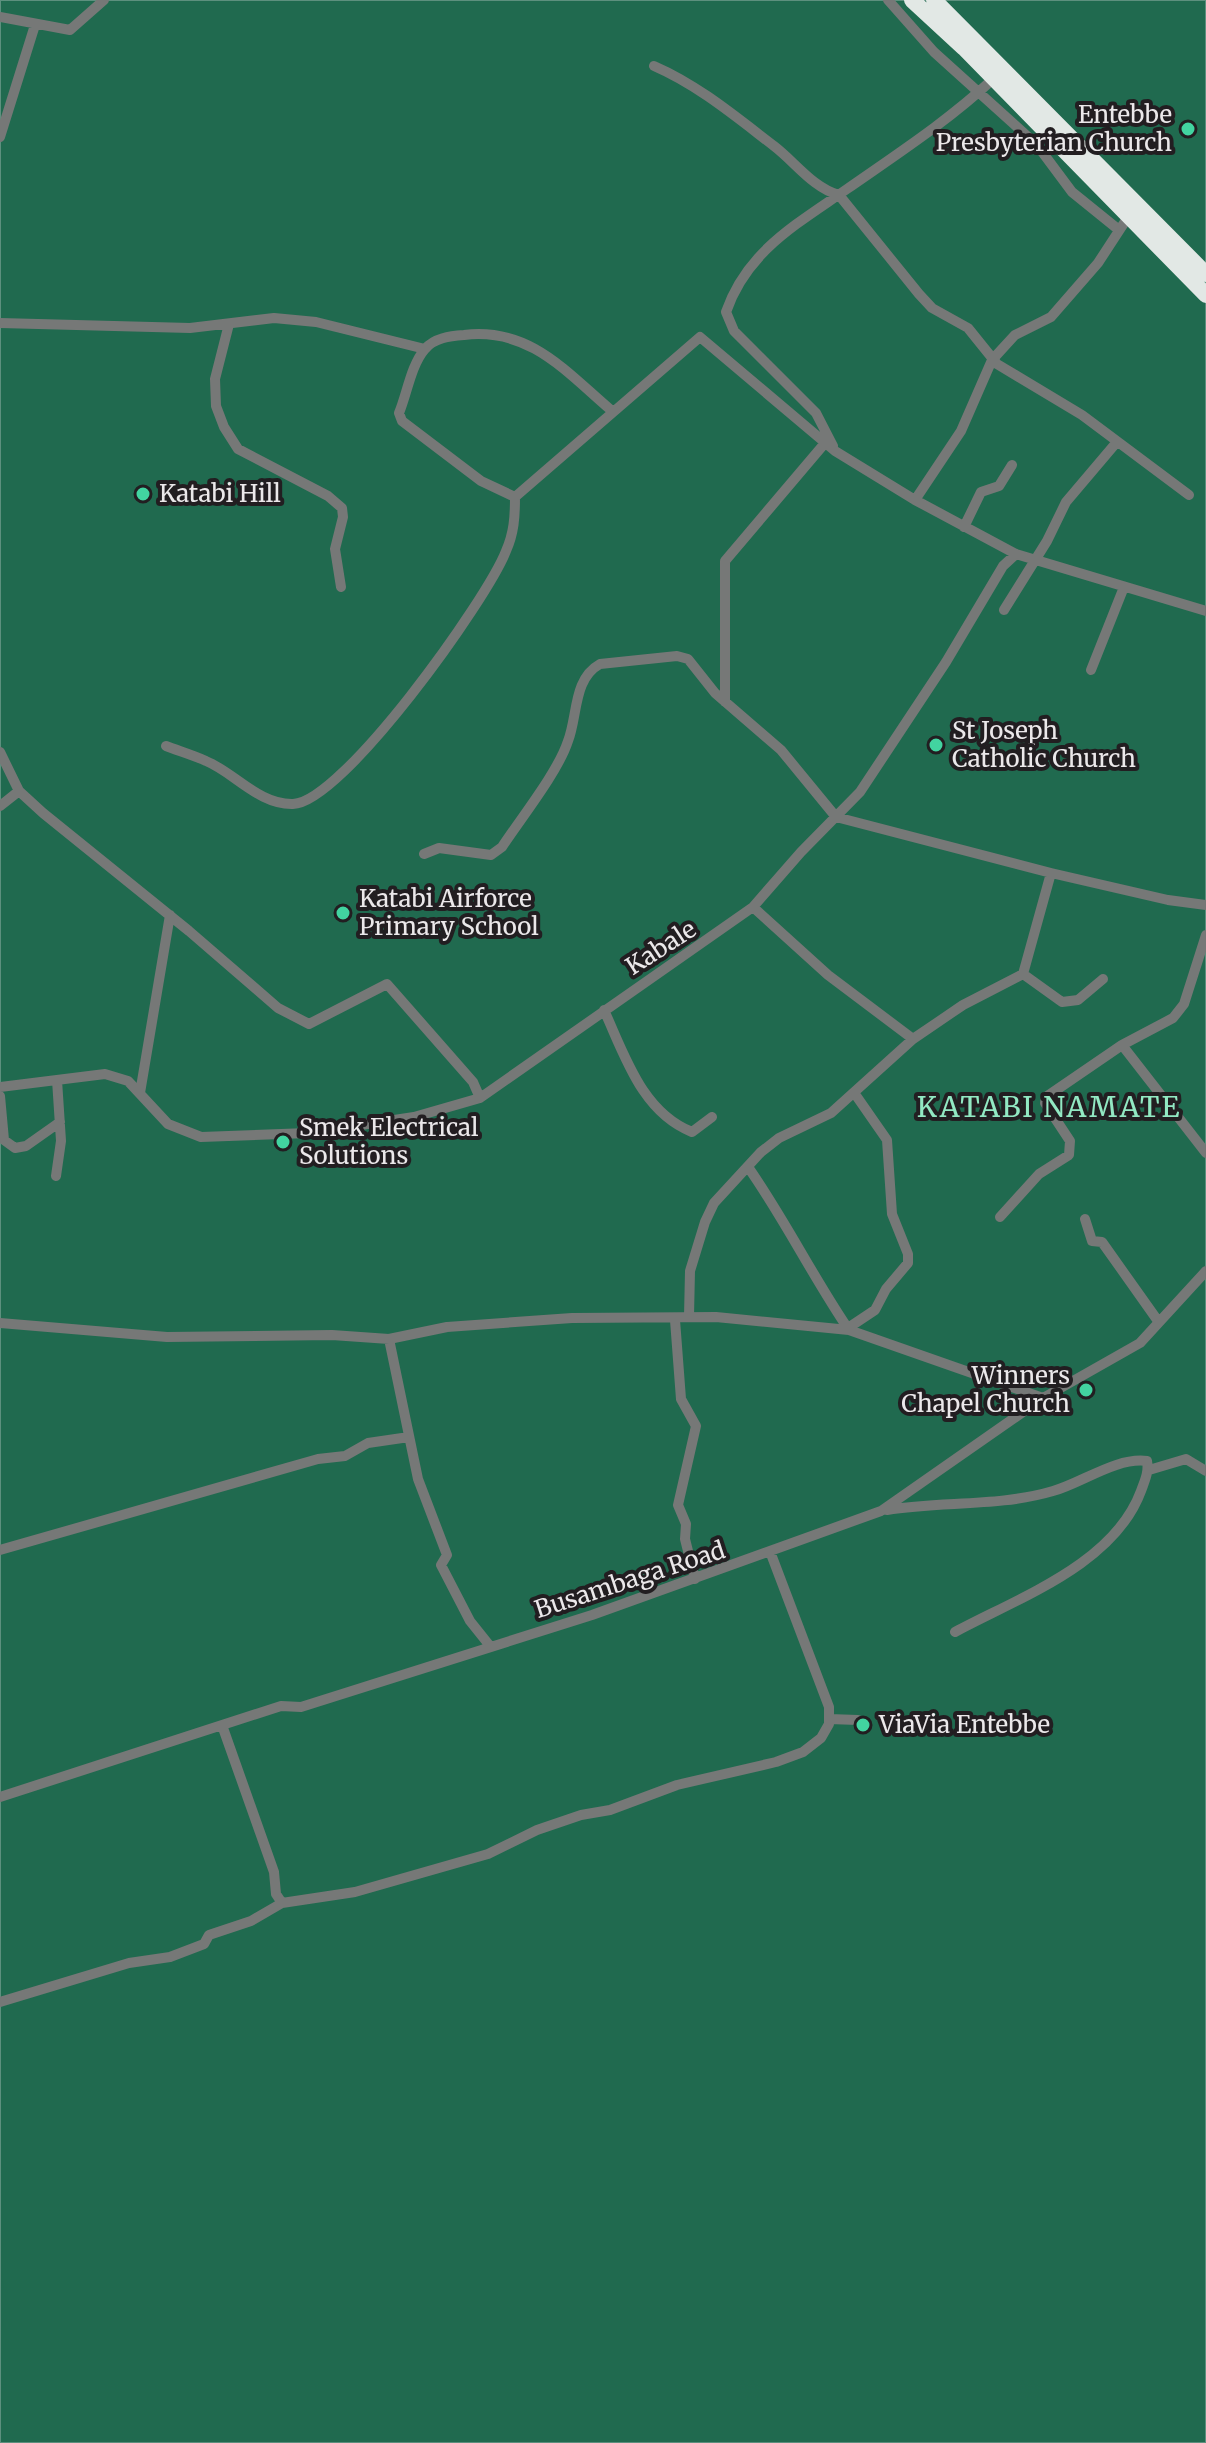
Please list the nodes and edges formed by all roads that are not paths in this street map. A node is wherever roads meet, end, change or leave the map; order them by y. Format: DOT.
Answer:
graph roads {
  1 [pos="104,0"];
  2 [pos="888,0"];
  3 [pos="912,0"];
  4 [pos="934,0"];
  5 [pos="0,17"];
  6 [pos="35,25"];
  7 [pos="654,66"];
  8 [pos="993,79"];
  9 [pos="978,93"];
  10 [pos="0,137"];
  11 [pos="839,195"];
  12 [pos="1124,223"];
  13 [pos="1206,274"];
  14 [pos="1206,295"];
  15 [pos="0,323"];
  16 [pos="229,324"];
  17 [pos="425,349"];
  18 [pos="992,360"];
  19 [pos="612,411"];
  20 [pos="825,443"];
  21 [pos="1116,443"];
  22 [pos="835,451"];
  23 [pos="1012,465"];
  24 [pos="1189,495"];
  25 [pos="515,497"];
  26 [pos="915,500"];
  27 [pos="964,527"];
  28 [pos="1016,554"];
  29 [pos="1035,557"];
  30 [pos="341,587"];
  31 [pos="1124,587"];
  32 [pos="1004,610"];
  33 [pos="1206,611"];
  34 [pos="1091,670"];
  35 [pos="725,702"];
  36 [pos="166,746"];
  37 [pos="0,752"];
  38 [pos="19,791"];
  39 [pos="0,806"];
  40 [pos="836,817"];
  41 [pos="424,854"];
  42 [pos="1051,873"];
  43 [pos="1206,905"];
  44 [pos="753,907"];
  45 [pos="170,915"];
  46 [pos="1206,935"];
  47 [pos="1023,974"];
  48 [pos="1103,979"];
  49 [pos="604,1010"];
  50 [pos="913,1039"];
  51 [pos="1122,1045"];
  52 [pos="57,1080"];
  53 [pos="0,1087"];
  54 [pos="140,1093"];
  55 [pos="855,1094"];
  56 [pos="0,1096"];
  57 [pos="480,1098"];
  58 [pos="712,1117"];
  59 [pos="60,1122"];
  60 [pos="1206,1153"];
  61 [pos="748,1167"];
  62 [pos="56,1176"];
  63 [pos="1000,1217"];
  64 [pos="1085,1219"];
  65 [pos="1206,1271"];
  66 [pos="689,1316"];
  67 [pos="675,1320"];
  68 [pos="1158,1321"];
  69 [pos="0,1323"];
  70 [pos="848,1329"];
  71 [pos="389,1339"];
  72 [pos="1043,1398"];
  73 [pos="409,1437"];
  74 [pos="1149,1470"];
  75 [pos="1206,1471"];
  76 [pos="881,1511"];
  77 [pos="0,1550"];
  78 [pos="771,1554"];
  79 [pos="695,1579"];
  80 [pos="955,1632"];
  81 [pos="490,1646"];
  82 [pos="829,1719"];
  83 [pos="858,1720"];
  84 [pos="223,1728"];
  85 [pos="0,1797"];
  86 [pos="282,1903"];
  87 [pos="0,2002"];
  1 -- 6 [label="street"];
  2 -- 9 [label="street"];
  3 -- 8 [label="highway"];
  4 -- 13 [label="highway"];
  5 -- 6 [label="street"];
  6 -- 10 [label="street"];
  7 -- 11 [label="street"];
  8 -- 9 [label="street"];
  8 -- 12 [label="highway"];
  9 -- 11 [label="street"];
  9 -- 12 [label="street"];
  11 -- 18 [label="street"];
  11 -- 22 [label="street"];
  12 -- 14 [label="highway"];
  12 -- 18 [label="street"];
  15 -- 16 [label="street"];
  16 -- 17 [label="street"];
  16 -- 30 [label="street"];
  17 -- 19 [label="street"];
  17 -- 25 [label="street"];
  18 -- 21 [label="street"];
  18 -- 26 [label="street"];
  19 -- 20 [label="street"];
  19 -- 25 [label="street"];
  20 -- 22 [label="street"];
  20 -- 35 [label="street"];
  21 -- 24 [label="street"];
  21 -- 29 [label="street"];
  22 -- 26 [label="street"];
  23 -- 27 [label="street"];
  25 -- 36 [label="street"];
  26 -- 27 [label="street"];
  27 -- 28 [label="street"];
  28 -- 29 [label="street"];
  28 -- 40 [label="street, Kabale"];
  29 -- 31 [label="street"];
  29 -- 32 [label="street"];
  31 -- 33 [label="street"];
  31 -- 34 [label="street"];
  35 -- 40 [label="street"];
  35 -- 41 [label="street"];
  37 -- 38 [label="street"];
  38 -- 39 [label="street"];
  38 -- 45 [label="street"];
  40 -- 42 [label="street"];
  40 -- 44 [label="street, Kabale"];
  42 -- 43 [label="street"];
  42 -- 47 [label="street"];
  44 -- 49 [label="street, Kabale"];
  44 -- 50 [label="street"];
  45 -- 54 [label="street"];
  45 -- 57 [label="street"];
  46 -- 51 [label="street"];
  47 -- 48 [label="street"];
  47 -- 50 [label="street"];
  49 -- 57 [label="street, Kabale"];
  49 -- 58 [label="street"];
  50 -- 55 [label="street"];
  51 -- 60 [label="street"];
  51 -- 63 [label="street"];
  52 -- 53 [label="street, Kabale"];
  52 -- 54 [label="street, Kabale"];
  52 -- 59 [label="street"];
  54 -- 57 [label="street, Kabale"];
  55 -- 61 [label="street"];
  55 -- 70 [label="street"];
  56 -- 59 [label="street"];
  59 -- 62 [label="street"];
  61 -- 66 [label="street"];
  61 -- 70 [label="street"];
  64 -- 68 [label="street"];
  65 -- 68 [label="street, Busambaga Road"];
  66 -- 67 [label="street"];
  66 -- 70 [label="street"];
  67 -- 71 [label="street"];
  67 -- 79 [label="street"];
  68 -- 72 [label="street, Busambaga Road"];
  69 -- 71 [label="street"];
  70 -- 72 [label="street"];
  71 -- 73 [label="street"];
  72 -- 76 [label="street, Busambaga Road"];
  73 -- 77 [label="street"];
  73 -- 81 [label="street"];
  74 -- 75 [label="street"];
  74 -- 76 [label="street"];
  74 -- 80 [label="street"];
  76 -- 78 [label="street, Busambaga Road"];
  78 -- 79 [label="street, Busambaga Road"];
  78 -- 82 [label="street"];
  79 -- 81 [label="street, Busambaga Road"];
  81 -- 84 [label="street, Busambaga Road"];
  82 -- 83 [label="street"];
  82 -- 86 [label="street"];
  84 -- 85 [label="street, Busambaga Road"];
  84 -- 86 [label="street"];
  86 -- 87 [label="street"];
}
